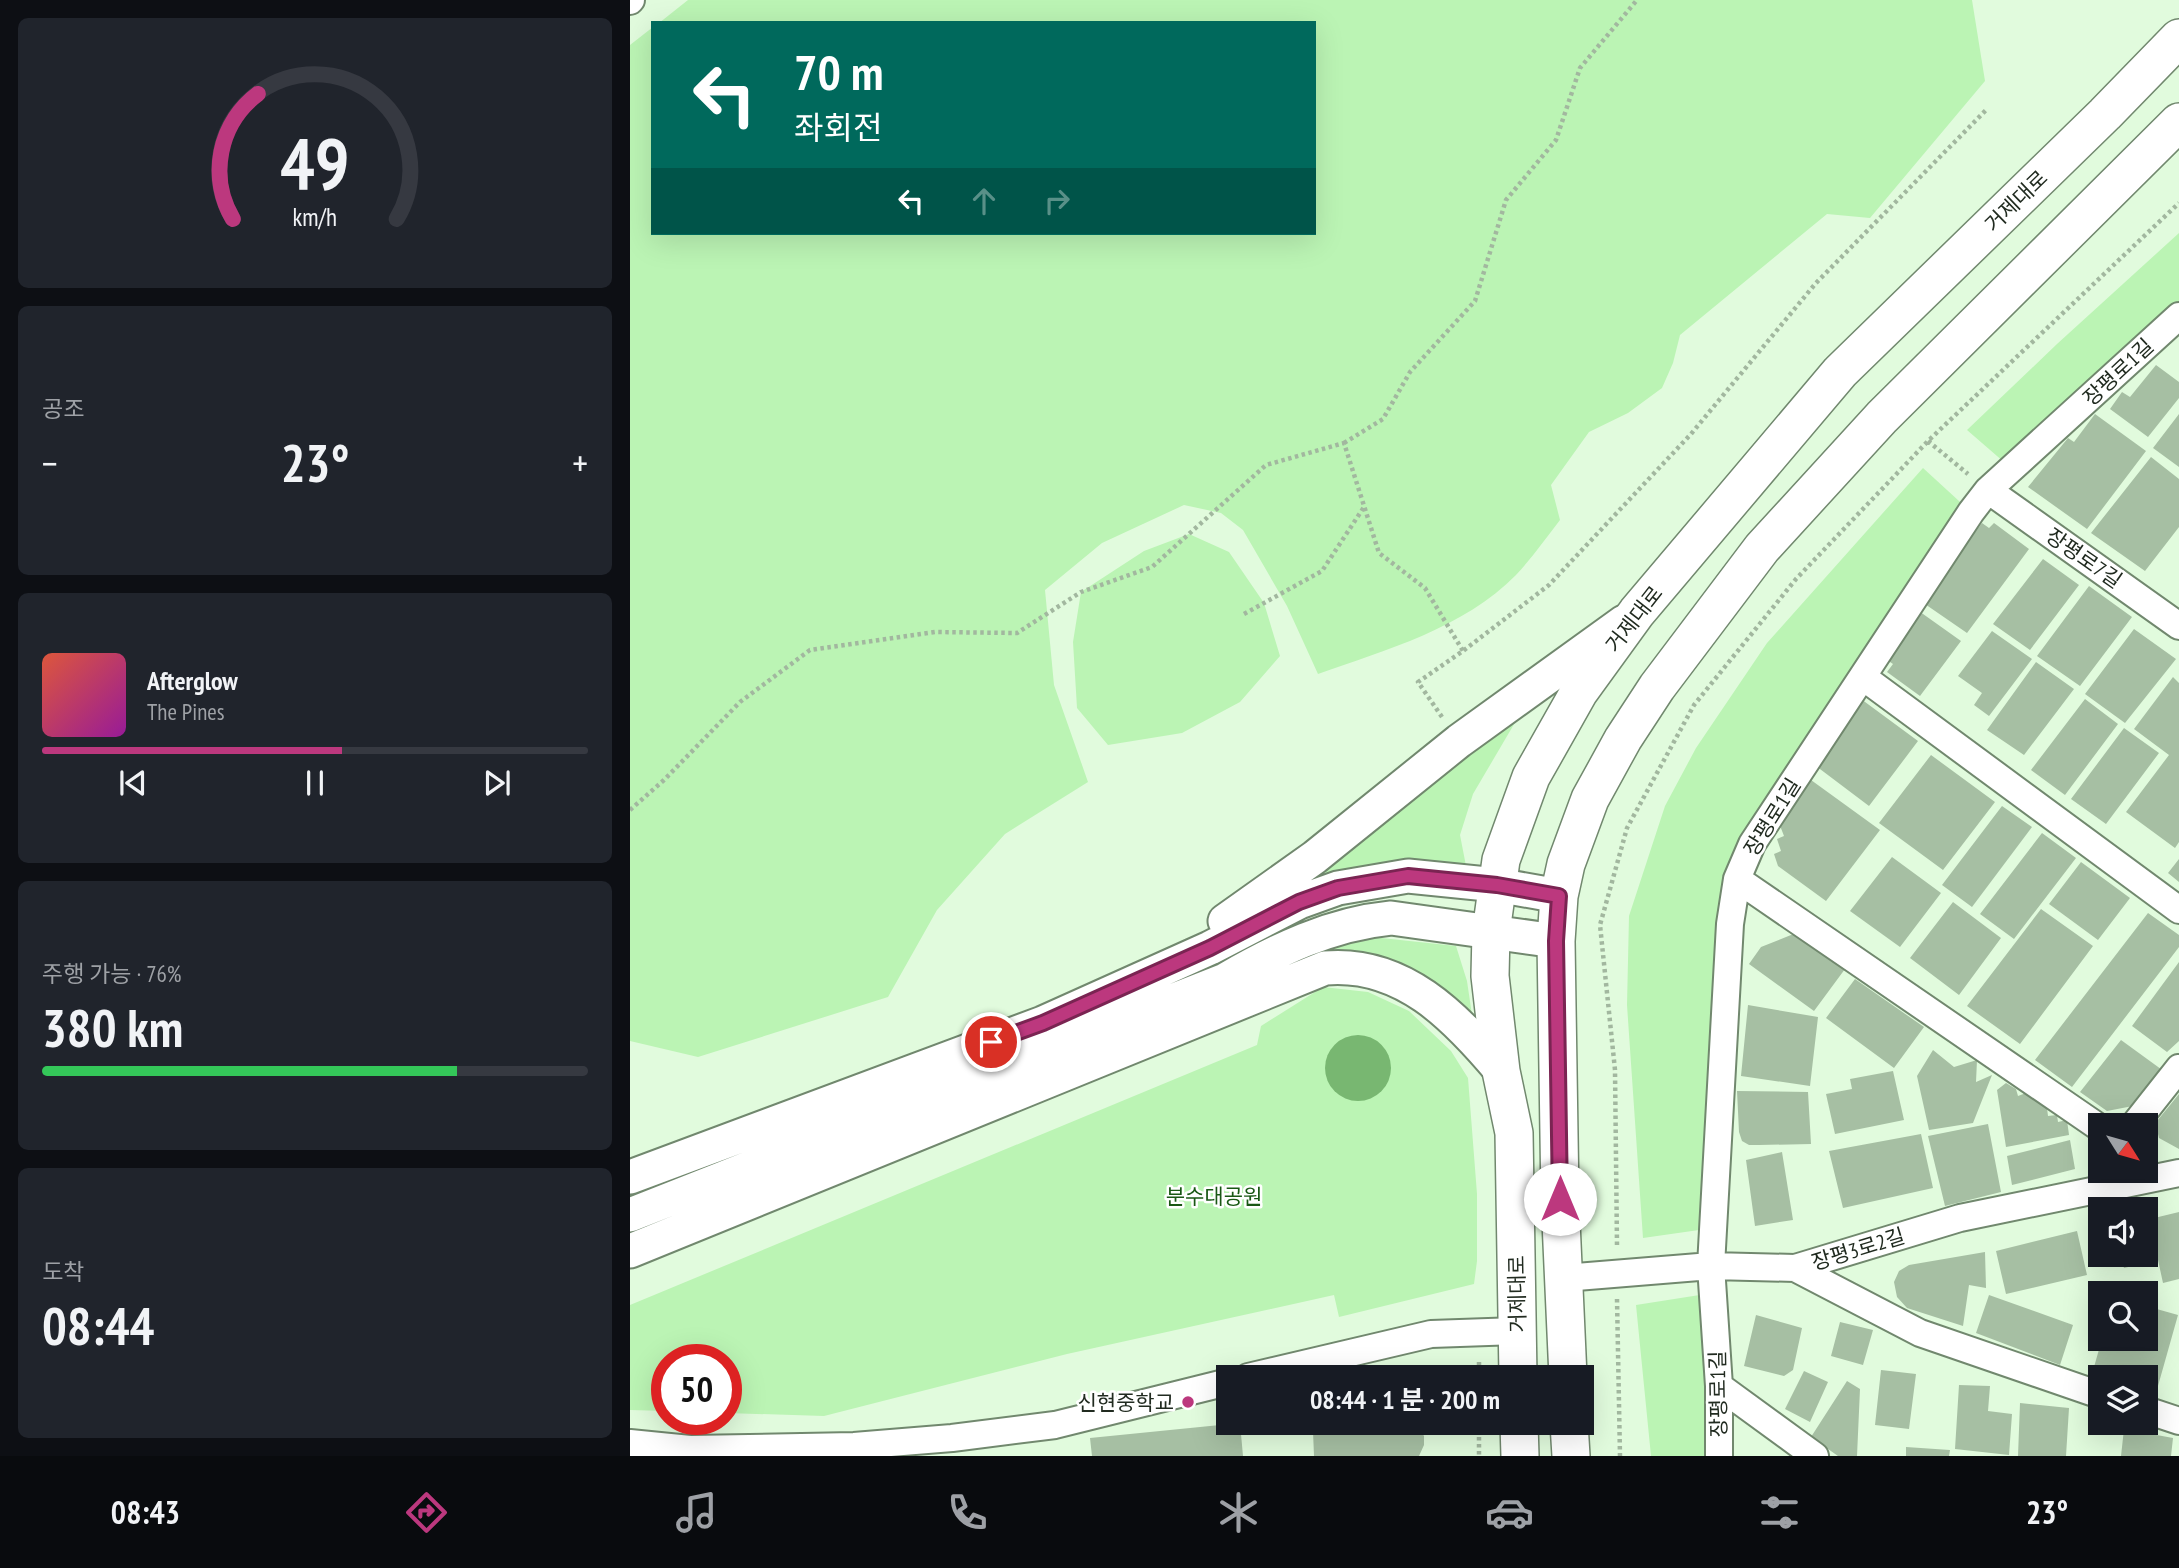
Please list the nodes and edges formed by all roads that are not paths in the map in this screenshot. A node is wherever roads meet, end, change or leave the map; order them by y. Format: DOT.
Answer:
graph roads {
  1 [pos="2179,38"];
  2 [pos="2179,122"];
  3 [pos="2176,324"];
  4 [pos="1989,490"];
  5 [pos="1637,612"];
  6 [pos="2179,625"];
  7 [pos="1863,677"];
  8 [pos="1737,879"];
  9 [pos="1497,885"];
  10 [pos="1559,896"];
  11 [pos="2179,910"];
  12 [pos="1491,932"];
  13 [pos="1556,941"];
  14 [pos="1153,972"];
  15 [pos="2179,1068"];
  16 [pos="1501,1071"];
  17 [pos="2143,1113"];
  18 [pos="2088,1120"];
  19 [pos="2179,1173"];
  20 [pos="2158,1174"];
  21 [pos="630,1177"];
  22 [pos="2104,1183"];
  23 [pos="630,1215"];
  24 [pos="630,1251"];
  25 [pos="1711,1266"];
  26 [pos="1795,1268"];
  27 [pos="1564,1278"];
  28 [pos="1517,1331"];
  29 [pos="1299,1365"];
  30 [pos="1518,1365"];
  31 [pos="1568,1365"];
  32 [pos="1216,1385"];
  33 [pos="1719,1385"];
  34 [pos="2088,1391"];
  35 [pos="2158,1414"];
  36 [pos="2179,1421"];
  37 [pos="1519,1435"];
  38 [pos="1570,1435"];
  39 [pos="630,1443"];
  40 [pos="1520,1456"];
  41 [pos="1571,1456"];
  42 [pos="1718,1456"];
  43 [pos="1815,1456"];
  1 -- 5 [label="main road, 거제대로"];
  2 -- 10 [label="main road"];
  3 -- 4 [label="street, 장평로1길"];
  4 -- 6 [label="street, 장평로7길"];
  4 -- 7 [label="street, 장평로1길"];
  5 -- 9 [label="main road, 거제대로"];
  5 -- 14 [label="street"];
  7 -- 8 [label="street, 장평로1길"];
  7 -- 11 [label="street"];
  8 -- 18 [label="street"];
  8 -- 25 [label="street, 장평로1길"];
  9 -- 10 [label="street"];
  9 -- 12 [label="main road, 거제대로"];
  9 -- 14 [label="street"];
  10 -- 13 [label="main road"];
  12 -- 13 [label="street"];
  12 -- 16 [label="main road, 거제대로"];
  12 -- 23 [label="street"];
  13 -- 27 [label="main road"];
  14 -- 21 [label="street"];
  15 -- 17 [label="street"];
  16 -- 24 [label="street"];
  16 -- 28 [label="main road, 거제대로"];
  19 -- 20 [label="street, 장평3로2길"];
  22 -- 26 [label="street, 장평3로2길"];
  25 -- 26 [label="street, 장평3로2길"];
  25 -- 27 [label="street, 장평3로2길"];
  25 -- 33 [label="street, 장평로1길"];
  26 -- 34 [label="street"];
  27 -- 31 [label="main road"];
  28 -- 29 [label="street"];
  28 -- 30 [label="main road, 거제대로"];
  32 -- 39 [label="street"];
  33 -- 42 [label="street, 장평로1길"];
  33 -- 43 [label="street"];
  35 -- 36 [label="street"];
  37 -- 40 [label="main road"];
  38 -- 41 [label="main road"];
}
